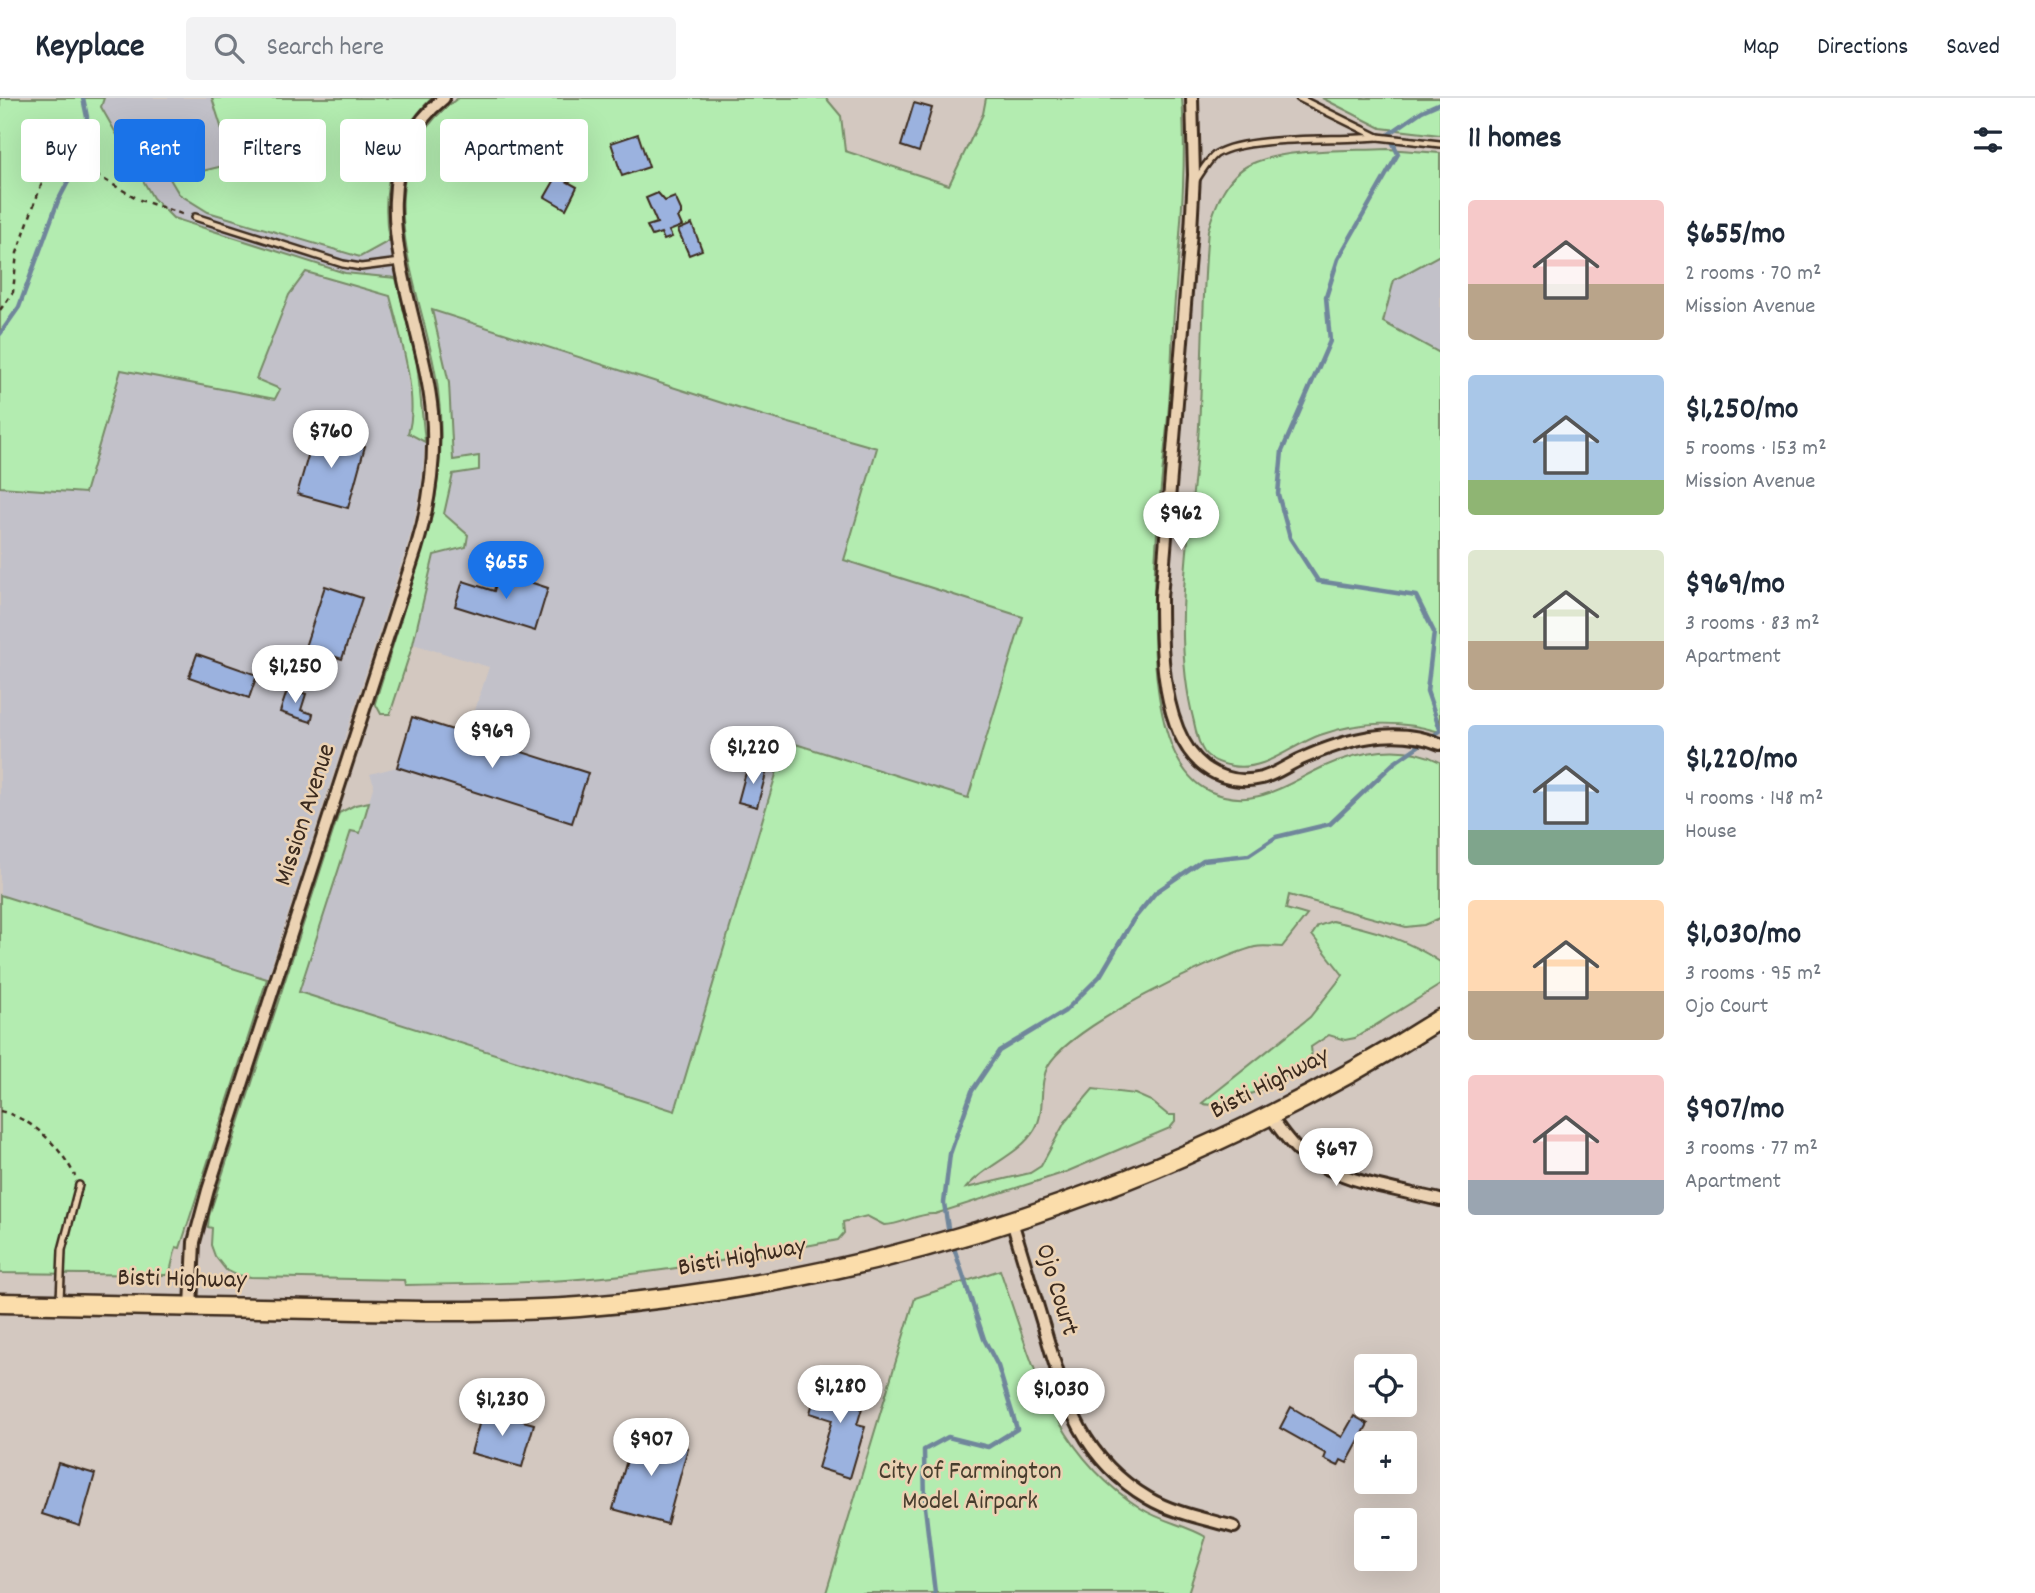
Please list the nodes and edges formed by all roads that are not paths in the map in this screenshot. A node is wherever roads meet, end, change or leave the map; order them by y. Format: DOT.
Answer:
graph roads {
  1 [pos="444,98"];
  2 [pos="1192,98"];
  3 [pos="1299,98"];
  4 [pos="1378,137"];
  5 [pos="1440,144"];
  6 [pos="1194,183"];
  7 [pos="195,217"];
  8 [pos="401,262"];
  9 [pos="1440,744"];
  10 [pos="1440,1019"];
  11 [pos="1270,1115"];
  12 [pos="79,1185"];
  13 [pos="1440,1200"];
  14 [pos="1012,1221"];
  15 [pos="0,1303"];
  16 [pos="60,1304"];
  17 [pos="191,1307"];
  18 [pos="1234,1527"];
  1 -- 8 [label="street, Mission Avenue"];
  2 -- 6 [label="street"];
  3 -- 4 [label="lane"];
  4 -- 5 [label="lane"];
  4 -- 6 [label="lane"];
  6 -- 9 [label="street"];
  7 -- 8 [label="lane"];
  8 -- 17 [label="street, Mission Avenue"];
  10 -- 11 [label="main road, Bisti Highway"];
  11 -- 13 [label="street"];
  11 -- 14 [label="main road, Bisti Highway"];
  12 -- 16 [label="lane"];
  14 -- 17 [label="main road, Bisti Highway"];
  14 -- 18 [label="street, Ojo Court"];
  15 -- 16 [label="main road, Bisti Highway"];
  16 -- 17 [label="main road, Bisti Highway"];
}
